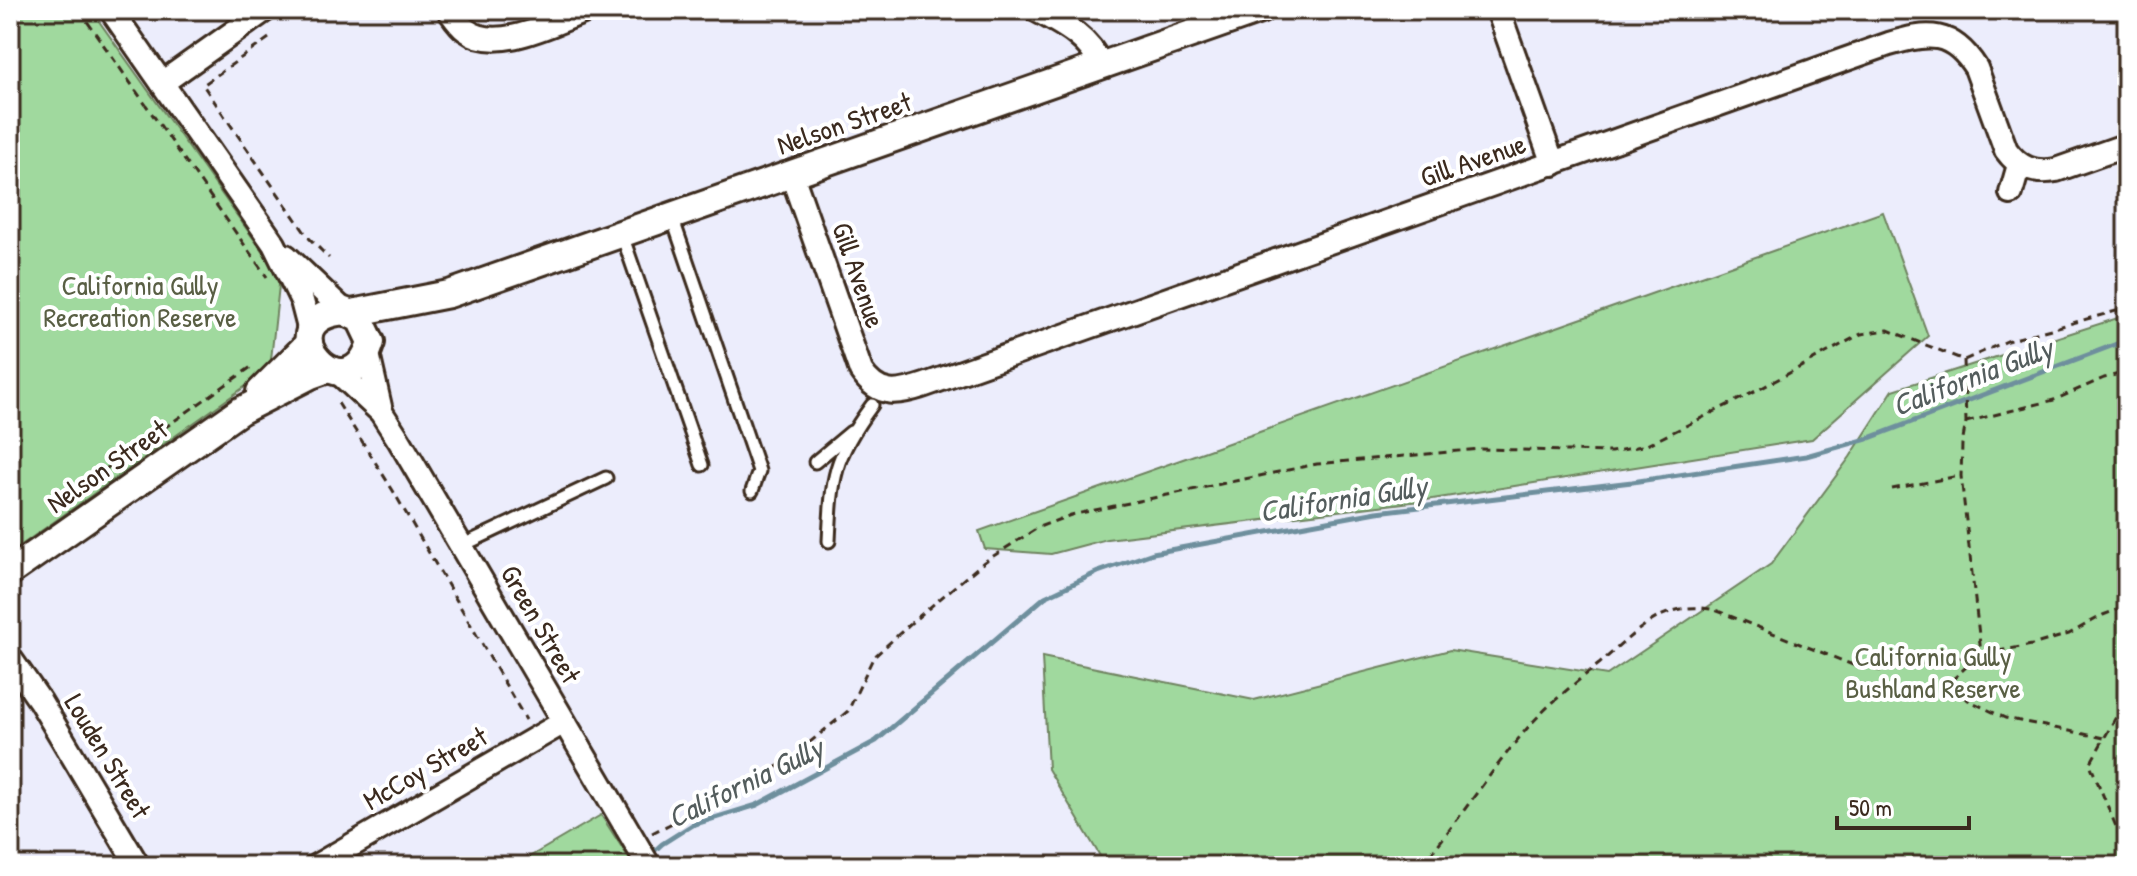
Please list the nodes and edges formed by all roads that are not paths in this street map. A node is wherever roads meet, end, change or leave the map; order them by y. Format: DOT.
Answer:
graph roads {
  1 [pos="111,10"];
  2 [pos="265,10"];
  3 [pos="449,10"];
  4 [pos="588,10"];
  5 [pos="1036,10"];
  6 [pos="1260,10"];
  7 [pos="1498,10"];
  8 [pos="1101,66"];
  9 [pos="162,83"];
  10 [pos="2127,145"];
  11 [pos="1553,164"];
  12 [pos="2019,165"];
  13 [pos="792,175"];
  14 [pos="2011,193"];
  15 [pos="672,217"];
  16 [pos="622,234"];
  17 [pos="274,244"];
  18 [pos="449,294"];
  19 [pos="348,312"];
  20 [pos="309,336"];
  21 [pos="369,348"];
  22 [pos="334,371"];
  23 [pos="875,397"];
  24 [pos="240,411"];
  25 [pos="381,412"];
  26 [pos="852,432"];
  27 [pos="815,462"];
  28 [pos="702,465"];
  29 [pos="606,478"];
  30 [pos="752,491"];
  31 [pos="829,541"];
  32 [pos="461,546"];
  33 [pos="10,572"];
  34 [pos="10,658"];
  35 [pos="17,673"];
  36 [pos="564,722"];
  37 [pos="138,866"];
  38 [pos="316,866"];
  39 [pos="649,866"];
  1 -- 9 [label="street"];
  2 -- 9 [label="street"];
  3 -- 4 [label="street"];
  5 -- 8 [label="street"];
  6 -- 8 [label="street, Nelson Street"];
  7 -- 11 [label="street"];
  8 -- 13 [label="street, Nelson Street"];
  9 -- 17 [label="street"];
  10 -- 12 [label="street"];
  11 -- 12 [label="street, Gill Avenue"];
  11 -- 23 [label="street, Gill Avenue"];
  12 -- 14 [label="street"];
  13 -- 15 [label="street, Nelson Street"];
  13 -- 23 [label="street, Gill Avenue"];
  15 -- 16 [label="street, Nelson Street"];
  15 -- 30 [label="lane"];
  16 -- 18 [label="street, Nelson Street"];
  16 -- 28 [label="lane"];
  17 -- 19 [label="street"];
  17 -- 20 [label="street"];
  18 -- 19 [label="street, Nelson Street"];
  18 -- 21 [label="street, Nelson Street"];
  19 -- 20 [label="street"];
  19 -- 21 [label="street"];
  20 -- 22 [label="street"];
  20 -- 24 [label="street, Nelson Street"];
  21 -- 22 [label="street"];
  21 -- 25 [label="street, Green Street"];
  22 -- 24 [label="street, Nelson Street"];
  22 -- 25 [label="street, Green Street"];
  23 -- 26 [label="lane"];
  24 -- 33 [label="street, Nelson Street"];
  25 -- 32 [label="street, Green Street"];
  26 -- 27 [label="lane"];
  26 -- 31 [label="lane"];
  29 -- 32 [label="lane"];
  32 -- 36 [label="street, Green Street"];
  34 -- 35 [label="street, Louden Street"];
  35 -- 37 [label="street, Louden Street"];
  36 -- 38 [label="street, McCoy Street"];
  36 -- 39 [label="street, Green Street"];
}
